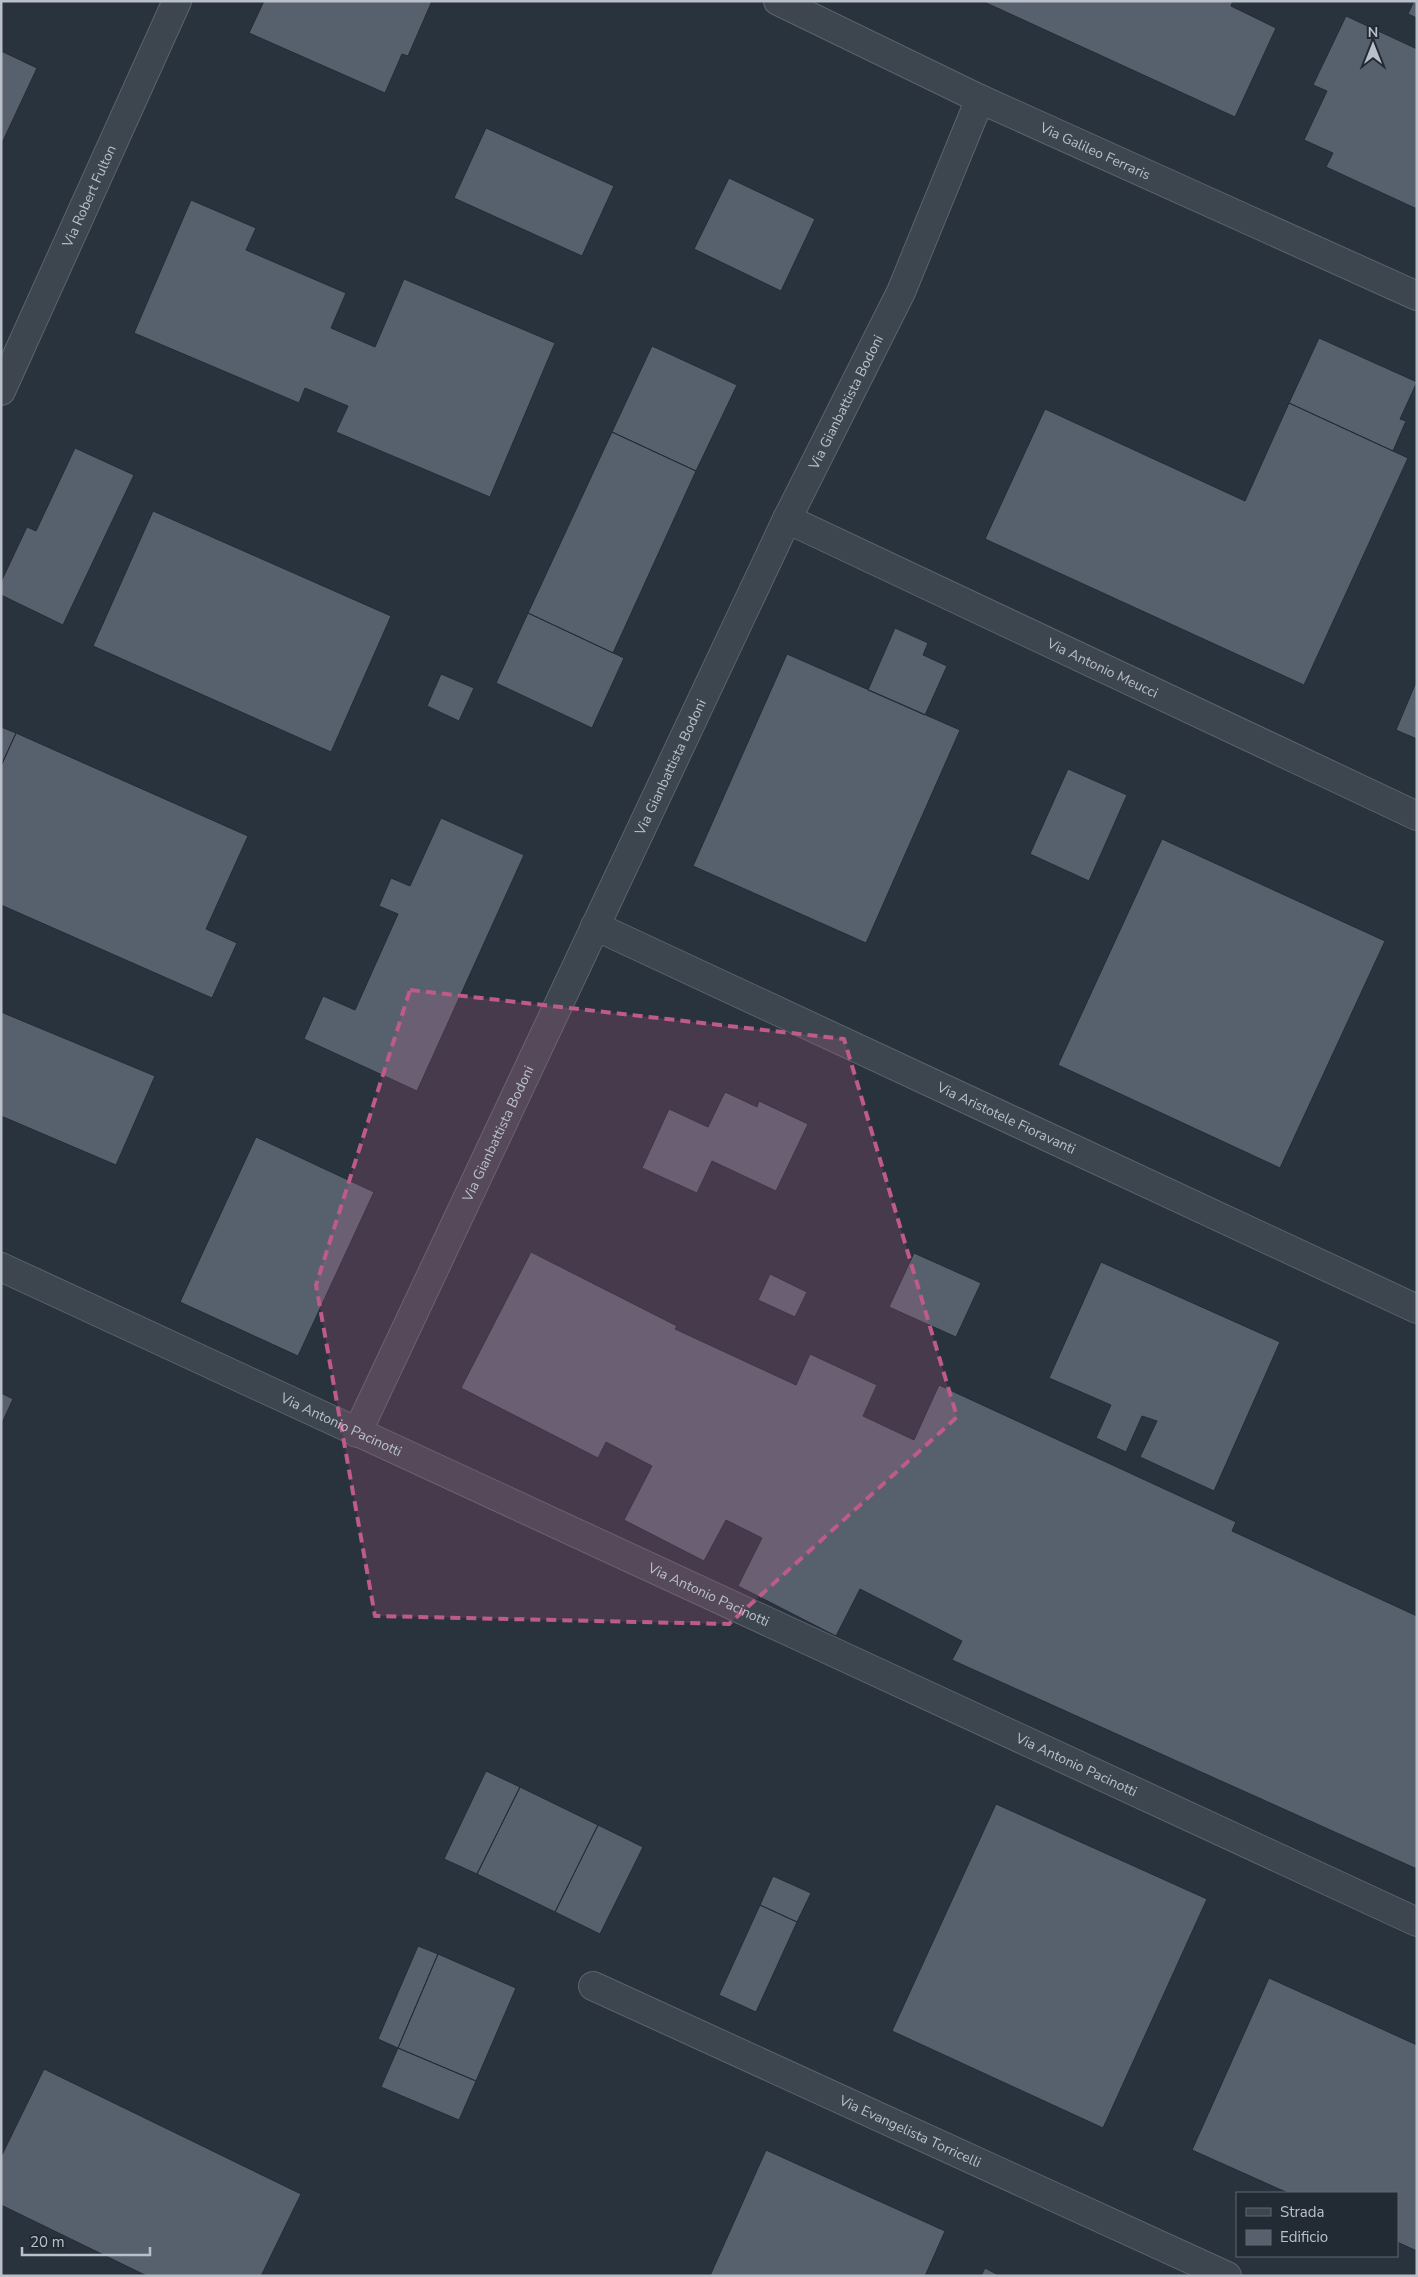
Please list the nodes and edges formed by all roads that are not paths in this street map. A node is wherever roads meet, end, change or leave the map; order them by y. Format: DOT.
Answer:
graph roads {
  1 [pos="177,1"];
  2 [pos="778,1"];
  3 [pos="980,99"];
  4 [pos="1417,296"];
  5 [pos="1,390"];
  6 [pos="787,519"];
  7 [pos="1417,816"];
  8 [pos="595,926"];
  9 [pos="1,1267"];
  10 [pos="1417,1309"];
  11 [pos="357,1433"];
  12 [pos="1417,1922"];
  13 [pos="593,1986"];
  14 [pos="1227,2276"];
  1 -- 5 [label="street, Via Robert Fulton"];
  2 -- 3 [label="street, Via Galileo Ferraris"];
  3 -- 4 [label="street, Via Galileo Ferraris"];
  3 -- 6 [label="street, Via Gianbattista Bodoni"];
  6 -- 7 [label="street, Via Antonio Meucci"];
  6 -- 8 [label="street, Via Gianbattista Bodoni"];
  8 -- 10 [label="street, Via Aristotele Fioravanti"];
  8 -- 11 [label="street, Via Gianbattista Bodoni"];
  9 -- 11 [label="street, Via Antonio Pacinotti"];
  11 -- 12 [label="street, Via Antonio Pacinotti"];
  13 -- 14 [label="street, Via Evangelista Torricelli"];
}
